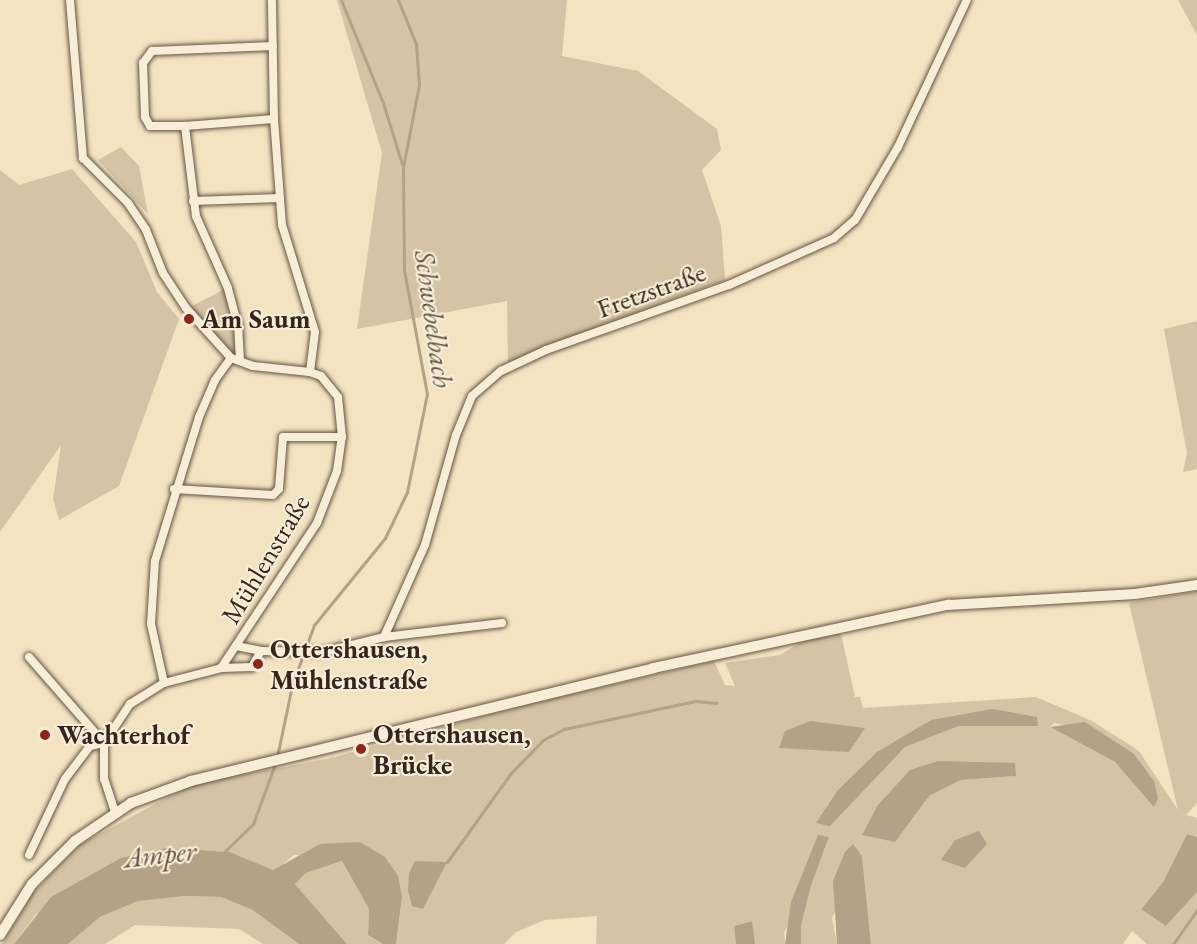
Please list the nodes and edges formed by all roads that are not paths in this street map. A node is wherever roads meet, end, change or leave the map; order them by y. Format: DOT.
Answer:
graph roads {
  1 [pos="70,0"];
  2 [pos="272,0"];
  3 [pos="967,0"];
  4 [pos="273,46"];
  5 [pos="274,118"];
  6 [pos="185,126"];
  7 [pos="280,198"];
  8 [pos="193,201"];
  9 [pos="231,358"];
  10 [pos="240,361"];
  11 [pos="310,372"];
  12 [pos="342,437"];
  13 [pos="174,489"];
  14 [pos="1197,585"];
  15 [pos="502,623"];
  16 [pos="384,637"];
  17 [pos="236,646"];
  18 [pos="261,651"];
  19 [pos="29,657"];
  20 [pos="221,668"];
  21 [pos="164,683"];
  22 [pos="104,743"];
  23 [pos="115,812"];
  24 [pos="29,855"];
  25 [pos="0,935"];
  1 -- 9 [label="street"];
  2 -- 4 [label="street"];
  3 -- 16 [label="street, Fretzstraße"];
  4 -- 5 [label="street"];
  4 -- 6 [label="street"];
  5 -- 6 [label="street"];
  5 -- 7 [label="street"];
  6 -- 8 [label="street"];
  7 -- 8 [label="street"];
  7 -- 11 [label="street"];
  8 -- 10 [label="street"];
  9 -- 10 [label="street"];
  9 -- 13 [label="street"];
  10 -- 11 [label="street"];
  11 -- 12 [label="street, Mühlenstraße"];
  12 -- 13 [label="street"];
  12 -- 17 [label="street, Mühlenstraße"];
  13 -- 21 [label="street"];
  14 -- 23 [label="main road"];
  15 -- 16 [label="street"];
  16 -- 18 [label="street"];
  17 -- 18 [label="street"];
  17 -- 20 [label="street, Mühlenstraße"];
  18 -- 20 [label="street"];
  19 -- 22 [label="street"];
  20 -- 21 [label="street"];
  21 -- 22 [label="street"];
  22 -- 23 [label="street"];
  22 -- 24 [label="street"];
  23 -- 25 [label="main road"];
}
